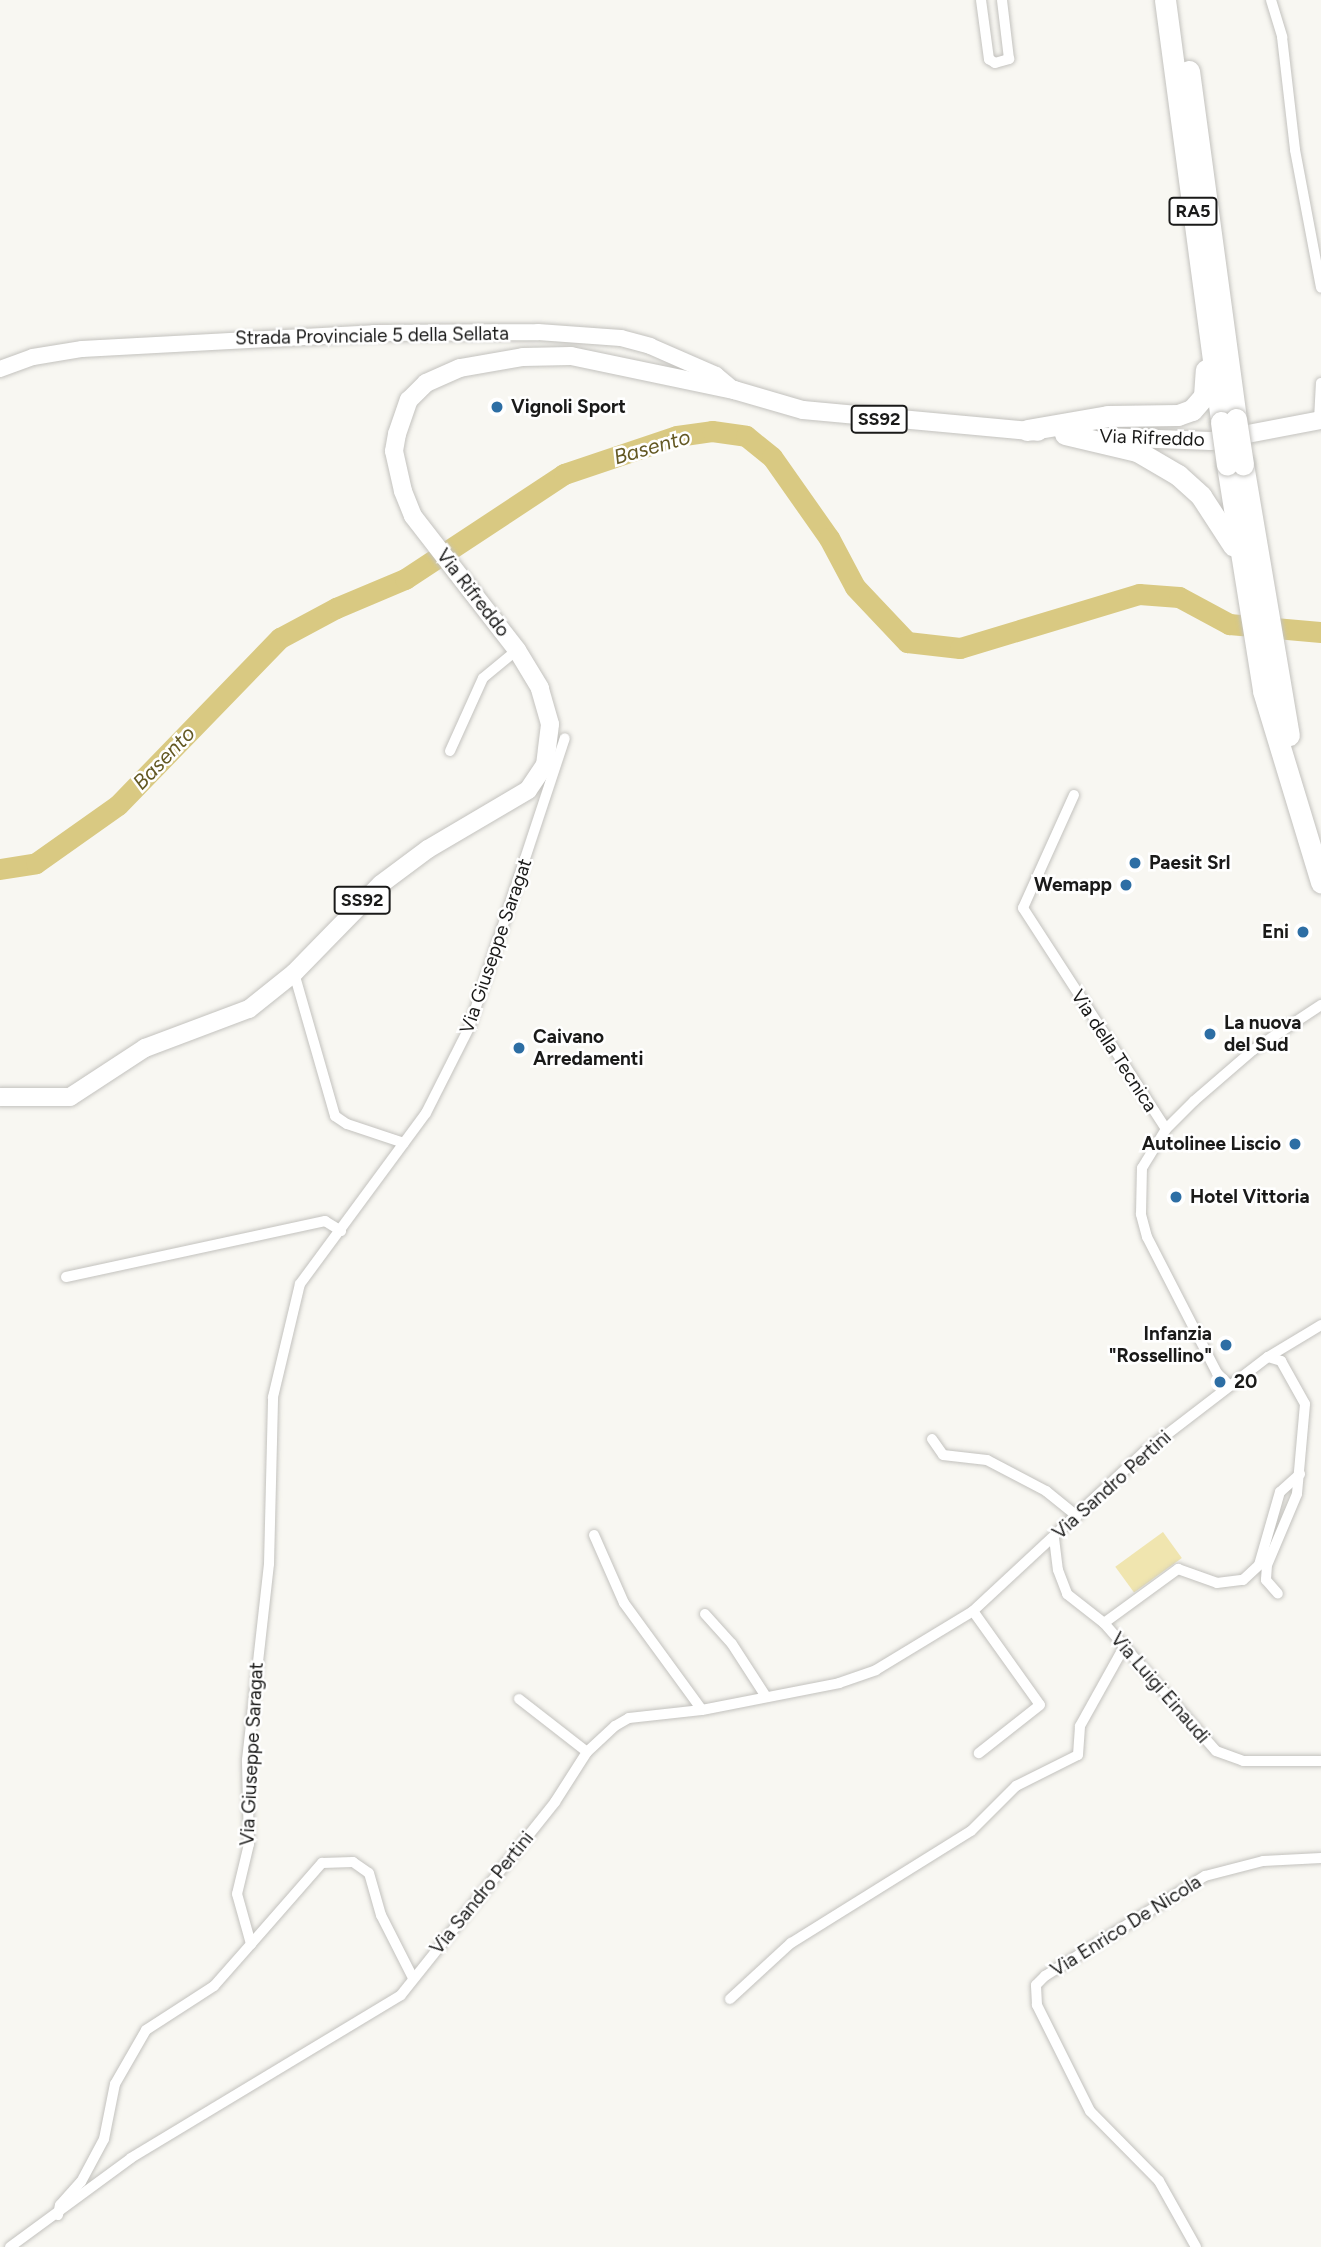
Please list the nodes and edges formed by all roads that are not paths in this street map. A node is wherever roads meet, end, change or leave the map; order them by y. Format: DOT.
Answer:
graph roads {
  1 [pos="981,0"];
  2 [pos="1002,0"];
  3 [pos="1165,0"];
  4 [pos="1179,0"];
  5 [pos="1270,0"];
  6 [pos="1190,187"];
  7 [pos="1321,288"];
  8 [pos="0,369"];
  9 [pos="1321,383"];
  10 [pos="734,390"];
  11 [pos="1320,420"];
  12 [pos="1027,430"];
  13 [pos="1065,435"];
  14 [pos="1235,465"];
  15 [pos="1251,574"];
  16 [pos="517,650"];
  17 [pos="1271,690"];
  18 [pos="565,738"];
  19 [pos="450,751"];
  20 [pos="1074,795"];
  21 [pos="1321,846"];
  22 [pos="1321,882"];
  23 [pos="294,973"];
  24 [pos="1321,1005"];
  25 [pos="0,1097"];
  26 [pos="1166,1129"];
  27 [pos="404,1143"];
  28 [pos="341,1231"];
  29 [pos="66,1277"];
  30 [pos="1321,1325"];
  31 [pos="1268,1357"];
  32 [pos="1229,1385"];
  33 [pos="932,1439"];
  34 [pos="1300,1474"];
  35 [pos="1077,1516"];
  36 [pos="594,1535"];
  37 [pos="1054,1538"];
  38 [pos="1278,1594"];
  39 [pos="973,1611"];
  40 [pos="705,1614"];
  41 [pos="1104,1623"];
  42 [pos="1124,1647"];
  43 [pos="765,1695"];
  44 [pos="519,1699"];
  45 [pos="702,1710"];
  46 [pos="587,1752"];
  47 [pos="979,1753"];
  48 [pos="1321,1762"];
  49 [pos="1321,1858"];
  50 [pos="251,1944"];
  51 [pos="413,1978"];
  52 [pos="730,1999"];
  53 [pos="58,2216"];
  54 [pos="10,2247"];
  55 [pos="1196,2247"];
  1 -- 2 [label="street"];
  3 -- 6 [label="highway, RA5"];
  4 -- 14 [label="highway, RA5, bridge"];
  5 -- 7 [label="street"];
  6 -- 12 [label="highway"];
  6 -- 14 [label="highway, RA5, bridge"];
  8 -- 10 [label="main road, Strada Provinciale 5 della Sellata"];
  9 -- 11 [label="street"];
  10 -- 12 [label="main road, Via Rifreddo / SS92"];
  10 -- 16 [label="main road, Via Rifreddo / SS92"];
  11 -- 13 [label="main road, Via Rifreddo / SS92"];
  12 -- 13 [label="main road, SS92"];
  13 -- 15 [label="highway"];
  14 -- 15 [label="highway, RA5"];
  15 -- 17 [label="highway, RA5"];
  16 -- 19 [label="street"];
  16 -- 23 [label="main road, Via Rifreddo / SS92"];
  17 -- 21 [label="highway, RA5"];
  17 -- 22 [label="highway, RA5"];
  18 -- 27 [label="street, Via Giuseppe Saragat"];
  20 -- 26 [label="street, Via della Tecnica"];
  23 -- 25 [label="main road, Via Rifreddo / SS92"];
  23 -- 27 [label="street"];
  24 -- 26 [label="street, Via della Tecnica"];
  26 -- 32 [label="street"];
  27 -- 28 [label="street, Via Giuseppe Saragat"];
  28 -- 29 [label="street"];
  28 -- 50 [label="street, Via Giuseppe Saragat"];
  30 -- 31 [label="street"];
  31 -- 32 [label="street, Via Sandro Pertini"];
  31 -- 34 [label="street"];
  32 -- 35 [label="street, Via Sandro Pertini"];
  33 -- 35 [label="street"];
  34 -- 38 [label="street"];
  34 -- 41 [label="street"];
  35 -- 37 [label="street, Via Sandro Pertini"];
  36 -- 45 [label="street"];
  37 -- 39 [label="street, Via Sandro Pertini"];
  37 -- 41 [label="street, Via Luigi Einaudi"];
  39 -- 43 [label="street, Via Sandro Pertini"];
  39 -- 47 [label="street"];
  40 -- 43 [label="street"];
  41 -- 42 [label="street, Via Luigi Einaudi"];
  42 -- 48 [label="street, Via Luigi Einaudi"];
  42 -- 52 [label="street"];
  43 -- 45 [label="street, Via Sandro Pertini"];
  44 -- 46 [label="street"];
  45 -- 46 [label="street, Via Sandro Pertini"];
  46 -- 51 [label="street, Via Sandro Pertini"];
  49 -- 55 [label="street, Via Enrico De Nicola"];
  50 -- 51 [label="street"];
  50 -- 53 [label="street"];
  51 -- 53 [label="street, Via Sandro Pertini"];
  53 -- 54 [label="street, Via Sandro Pertini"];
}
